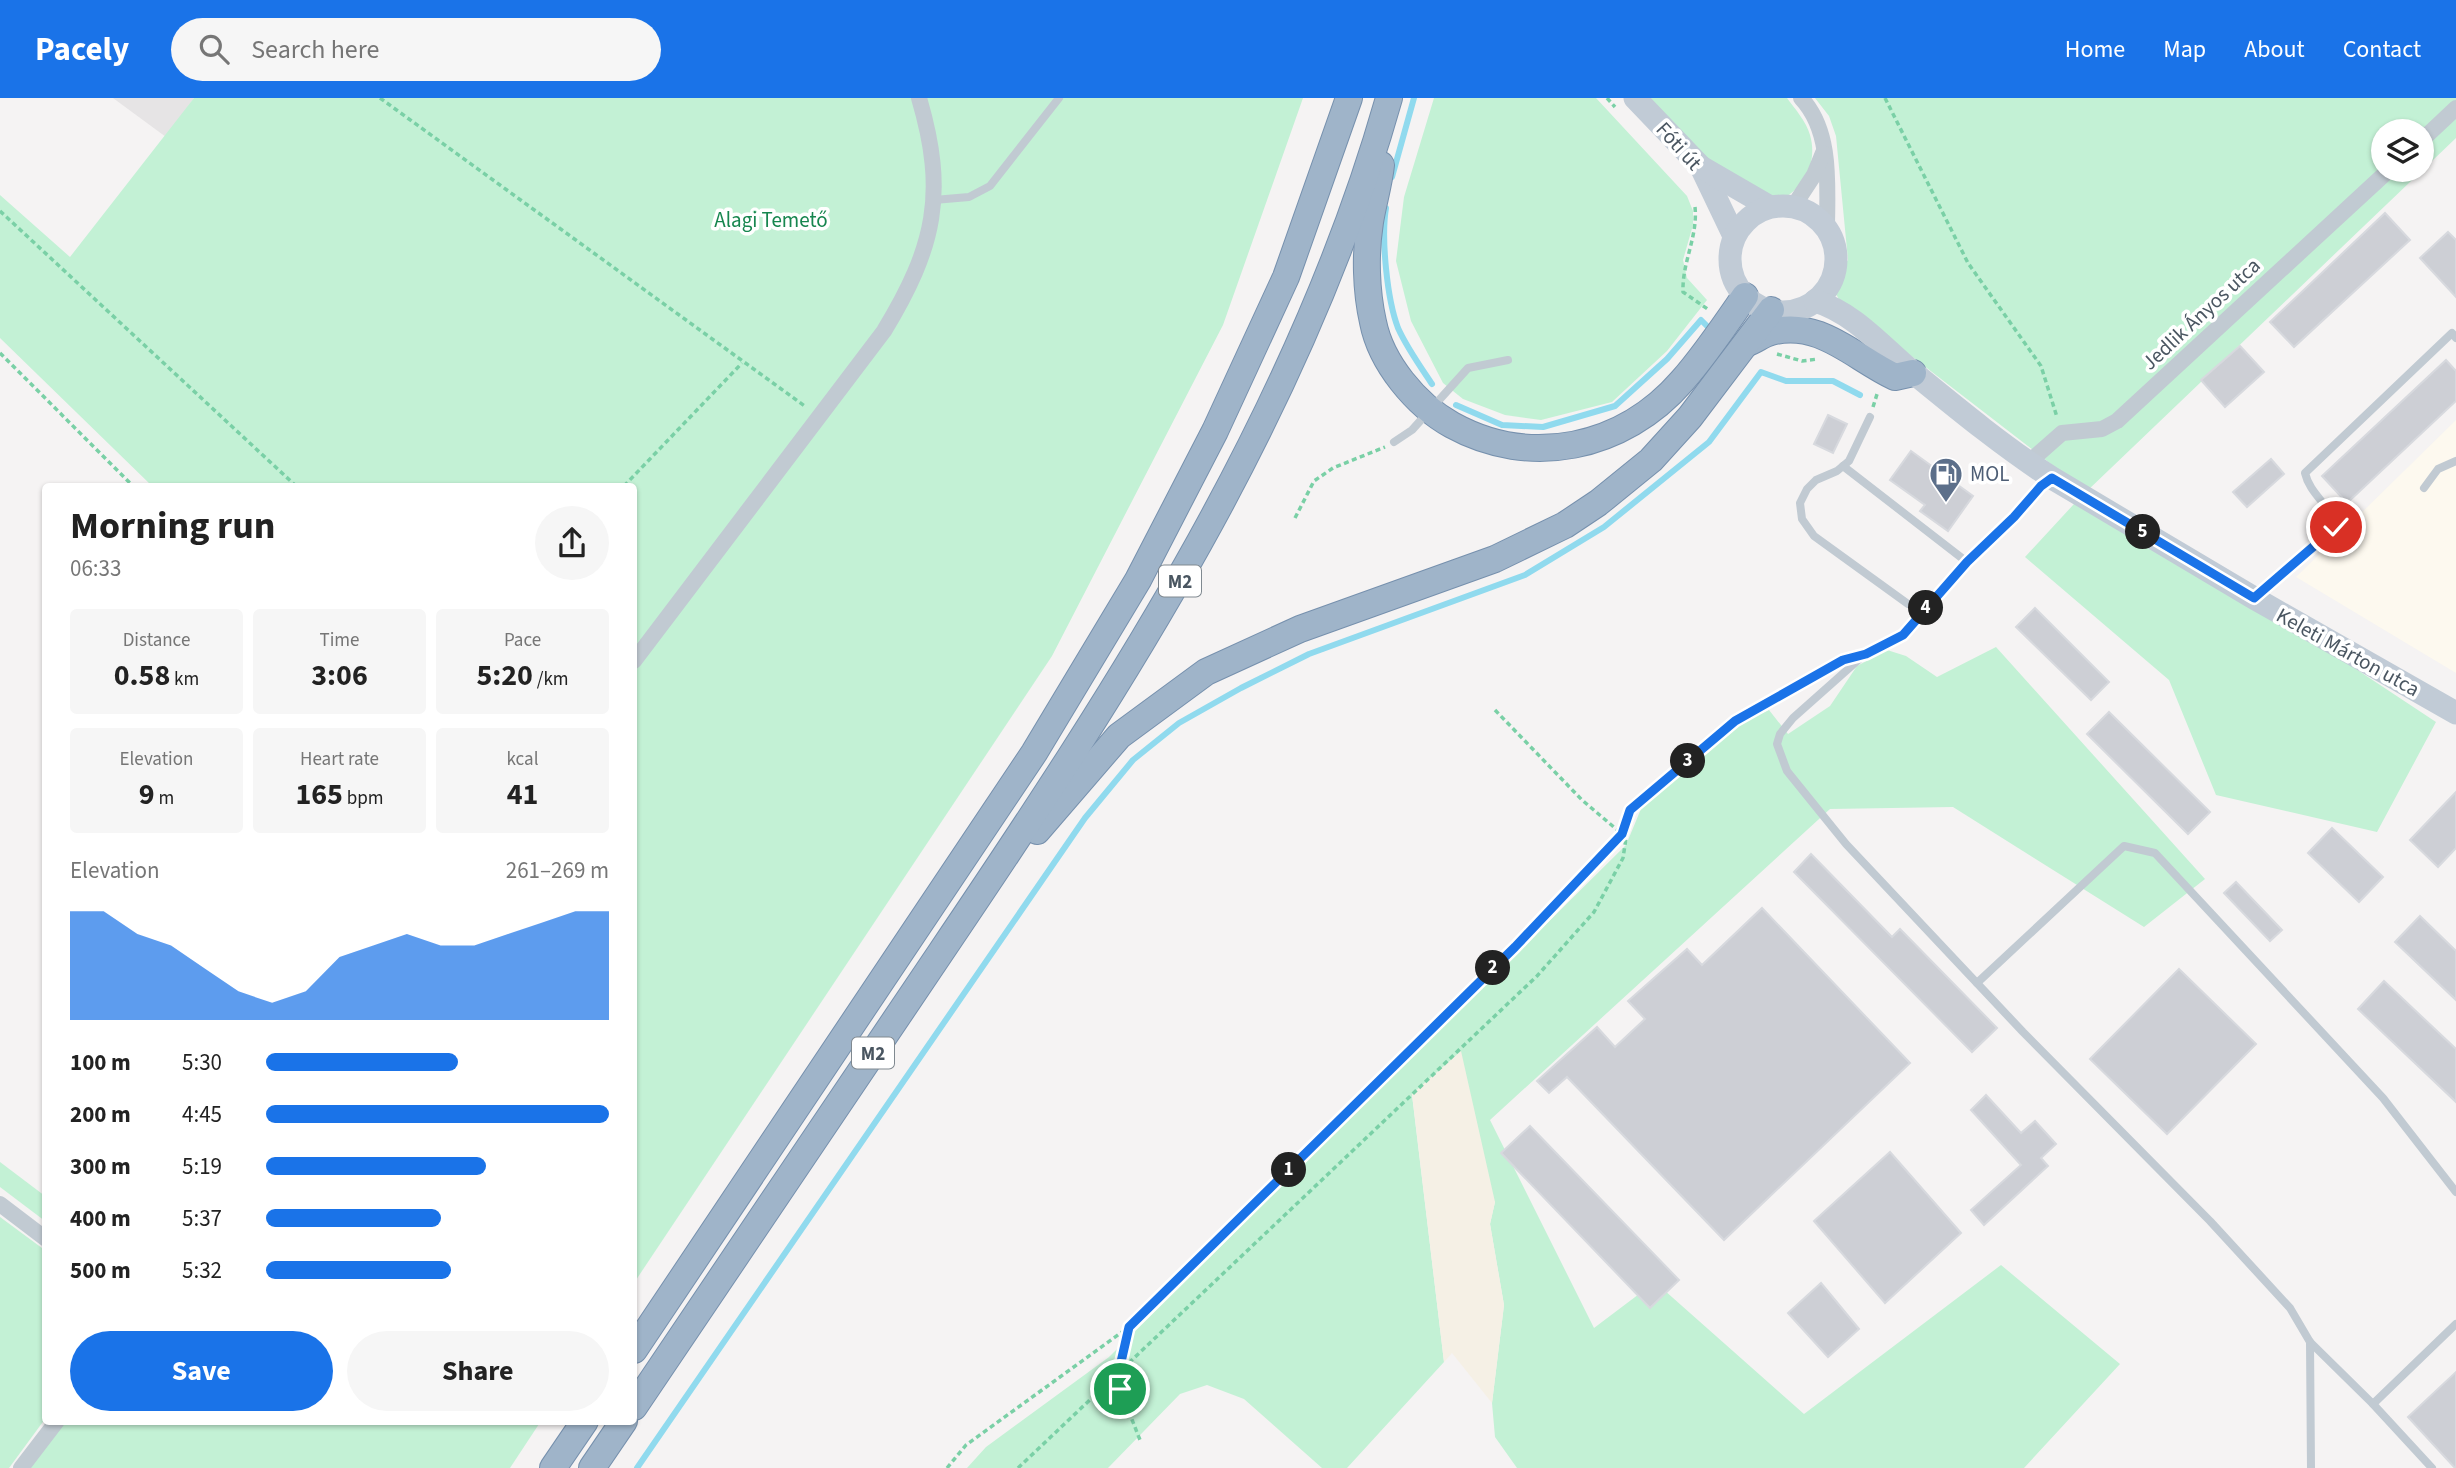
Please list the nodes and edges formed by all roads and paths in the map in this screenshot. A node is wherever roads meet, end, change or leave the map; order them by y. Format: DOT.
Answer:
graph roads {
  1 [pos="380,98"];
  2 [pos="919,98"];
  3 [pos="1059,98"];
  4 [pos="1349,98"];
  5 [pos="1635,98"];
  6 [pos="1801,98"];
  7 [pos="1885,98"];
  8 [pos="1388,102"];
  9 [pos="2456,108"];
  10 [pos="2434,128"];
  11 [pos="1824,151"];
  12 [pos="1701,167"];
  13 [pos="2376,182"];
  14 [pos="934,200"];
  15 [pos="1770,207"];
  16 [pos="1793,207"];
  17 [pos="0,211"];
  18 [pos="1828,231"];
  19 [pos="1734,236"];
  20 [pos="1823,292"];
  21 [pos="1745,296"];
  22 [pos="1771,310"];
  23 [pos="2456,338"];
  24 [pos="1745,344"];
  25 [pos="0,353"];
  26 [pos="1508,360"];
  27 [pos="742,363"];
  28 [pos="1913,373"];
  29 [pos="1880,382"];
  30 [pos="1430,409"];
  31 [pos="820,417"];
  32 [pos="1870,417"];
  33 [pos="2062,433"];
  34 [pos="1394,442"];
  35 [pos="2456,461"];
  36 [pos="2028,463"];
  37 [pos="1843,466"];
  38 [pos="2052,478"];
  39 [pos="130,483"];
  40 [pos="293,483"];
  41 [pos="627,483"];
  42 [pos="2424,488"];
  43 [pos="1295,518"];
  44 [pos="1967,562"];
  45 [pos="2254,598"];
  46 [pos="1927,607"];
  47 [pos="1866,654"];
  48 [pos="637,657"];
  49 [pos="1832,666"];
  50 [pos="1495,710"];
  51 [pos="2456,713"];
  52 [pos="1630,810"];
  53 [pos="1622,834"];
  54 [pos="1002,862"];
  55 [pos="1977,983"];
  56 [pos="2456,1192"];
  57 [pos="0,1205"];
  58 [pos="42,1236"];
  59 [pos="2456,1324"];
  60 [pos="1129,1327"];
  61 [pos="2311,1342"];
  62 [pos="637,1346"];
  63 [pos="1121,1371"];
  64 [pos="637,1403"];
  65 [pos="2373,1404"];
  66 [pos="54,1425"];
  67 [pos="582,1425"];
  68 [pos="621,1425"];
  69 [pos="1140,1440"];
  70 [pos="21,1468"];
  71 [pos="553,1468"];
  72 [pos="592,1468"];
  73 [pos="947,1468"];
  74 [pos="1018,1468"];
  75 [pos="2311,1468"];
  76 [pos="2432,1468"];
  1 -- 27 [label="path"];
  2 -- 14 [label="street"];
  3 -- 14 [label="lane"];
  4 -- 62 [label="highway, M2"];
  5 -- 12 [label="main road, Fóti út"];
  6 -- 11 [label="street"];
  7 -- 33 [label="path"];
  8 -- 30 [label="highway"];
  8 -- 54 [label="highway, M2"];
  9 -- 10 [label="street"];
  11 -- 16 [label="street"];
  11 -- 18 [label="street"];
  12 -- 15 [label="main road"];
  12 -- 19 [label="main road, Fóti út"];
  13 -- 33 [label="street, Jedlik Ányos utca"];
  14 -- 31 [label="street"];
  15 -- 16 [label="main road"];
  15 -- 19 [label="main road"];
  16 -- 18 [label="main road"];
  17 -- 40 [label="path"];
  18 -- 20 [label="main road"];
  19 -- 21 [label="main road"];
  20 -- 22 [label="main road"];
  20 -- 28 [label="main road, Keleti Márton utca"];
  21 -- 22 [label="main road"];
  21 -- 30 [label="highway"];
  22 -- 24 [label="highway"];
  23 -- 45 [label="lane"];
  24 -- 28 [label="highway"];
  24 -- 54 [label="highway"];
  25 -- 39 [label="path"];
  26 -- 30 [label="lane"];
  27 -- 31 [label="path"];
  27 -- 41 [label="path"];
  28 -- 36 [label="main road, Keleti Márton utca"];
  29 -- 32 [label="path"];
  30 -- 34 [label="lane"];
  31 -- 48 [label="street"];
  32 -- 37 [label="lane"];
  33 -- 36 [label="street"];
  34 -- 43 [label="path"];
  35 -- 42 [label="lane"];
  36 -- 38 [label="main road, Keleti Márton utca"];
  37 -- 44 [label="lane"];
  37 -- 46 [label="lane"];
  38 -- 44 [label="lane"];
  38 -- 45 [label="main road, Keleti Márton utca"];
  44 -- 46 [label="lane"];
  45 -- 51 [label="main road, Keleti Márton utca"];
  46 -- 47 [label="path"];
  47 -- 55 [label="lane"];
  49 -- 52 [label="path"];
  50 -- 53 [label="path"];
  52 -- 53 [label="path"];
  52 -- 63 [label="path"];
  53 -- 60 [label="path"];
  54 -- 64 [label="highway, M2"];
  55 -- 56 [label="lane"];
  55 -- 61 [label="lane"];
  57 -- 58 [label="street"];
  59 -- 65 [label="lane"];
  60 -- 63 [label="path"];
  60 -- 73 [label="path"];
  61 -- 65 [label="lane"];
  61 -- 75 [label="lane"];
  63 -- 69 [label="path"];
  63 -- 74 [label="path"];
  65 -- 76 [label="lane"];
  66 -- 70 [label="street"];
  67 -- 71 [label="highway"];
  68 -- 72 [label="highway"];
}
